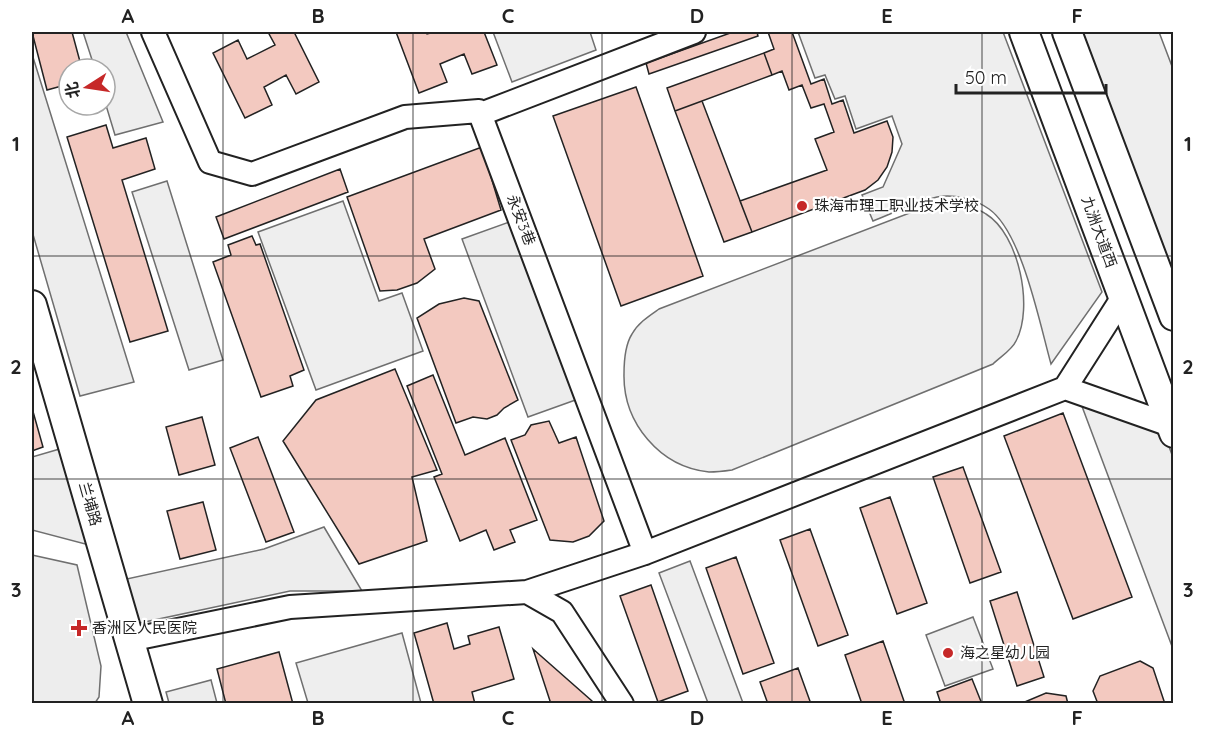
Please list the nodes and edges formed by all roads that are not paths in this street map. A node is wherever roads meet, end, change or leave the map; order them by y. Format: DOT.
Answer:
graph roads {
  1 [pos="153,32"];
  2 [pos="694,32"];
  3 [pos="1024,32"];
  4 [pos="1067,32"];
  5 [pos="481,114"];
  6 [pos="1123,297"];
  7 [pos="32,305"];
  8 [pos="1173,316"];
  9 [pos="1065,388"];
  10 [pos="1172,429"];
  11 [pos="645,552"];
  12 [pos="527,592"];
  13 [pos="129,640"];
  14 [pos="148,704"];
  15 [pos="622,704"];
  1 -- 5 [label="street"];
  2 -- 5 [label="street"];
  3 -- 6 [label="main road, 九洲大道西"];
  4 -- 8 [label="main road"];
  5 -- 11 [label="street, 永安3巷"];
  6 -- 9 [label="street"];
  6 -- 10 [label="main road, 九洲大道西"];
  7 -- 13 [label="main road, 兰埔路"];
  9 -- 10 [label="street"];
  9 -- 11 [label="street"];
  11 -- 12 [label="street"];
  12 -- 13 [label="street"];
  12 -- 15 [label="street"];
  13 -- 14 [label="main road, 兰埔路"];
}
